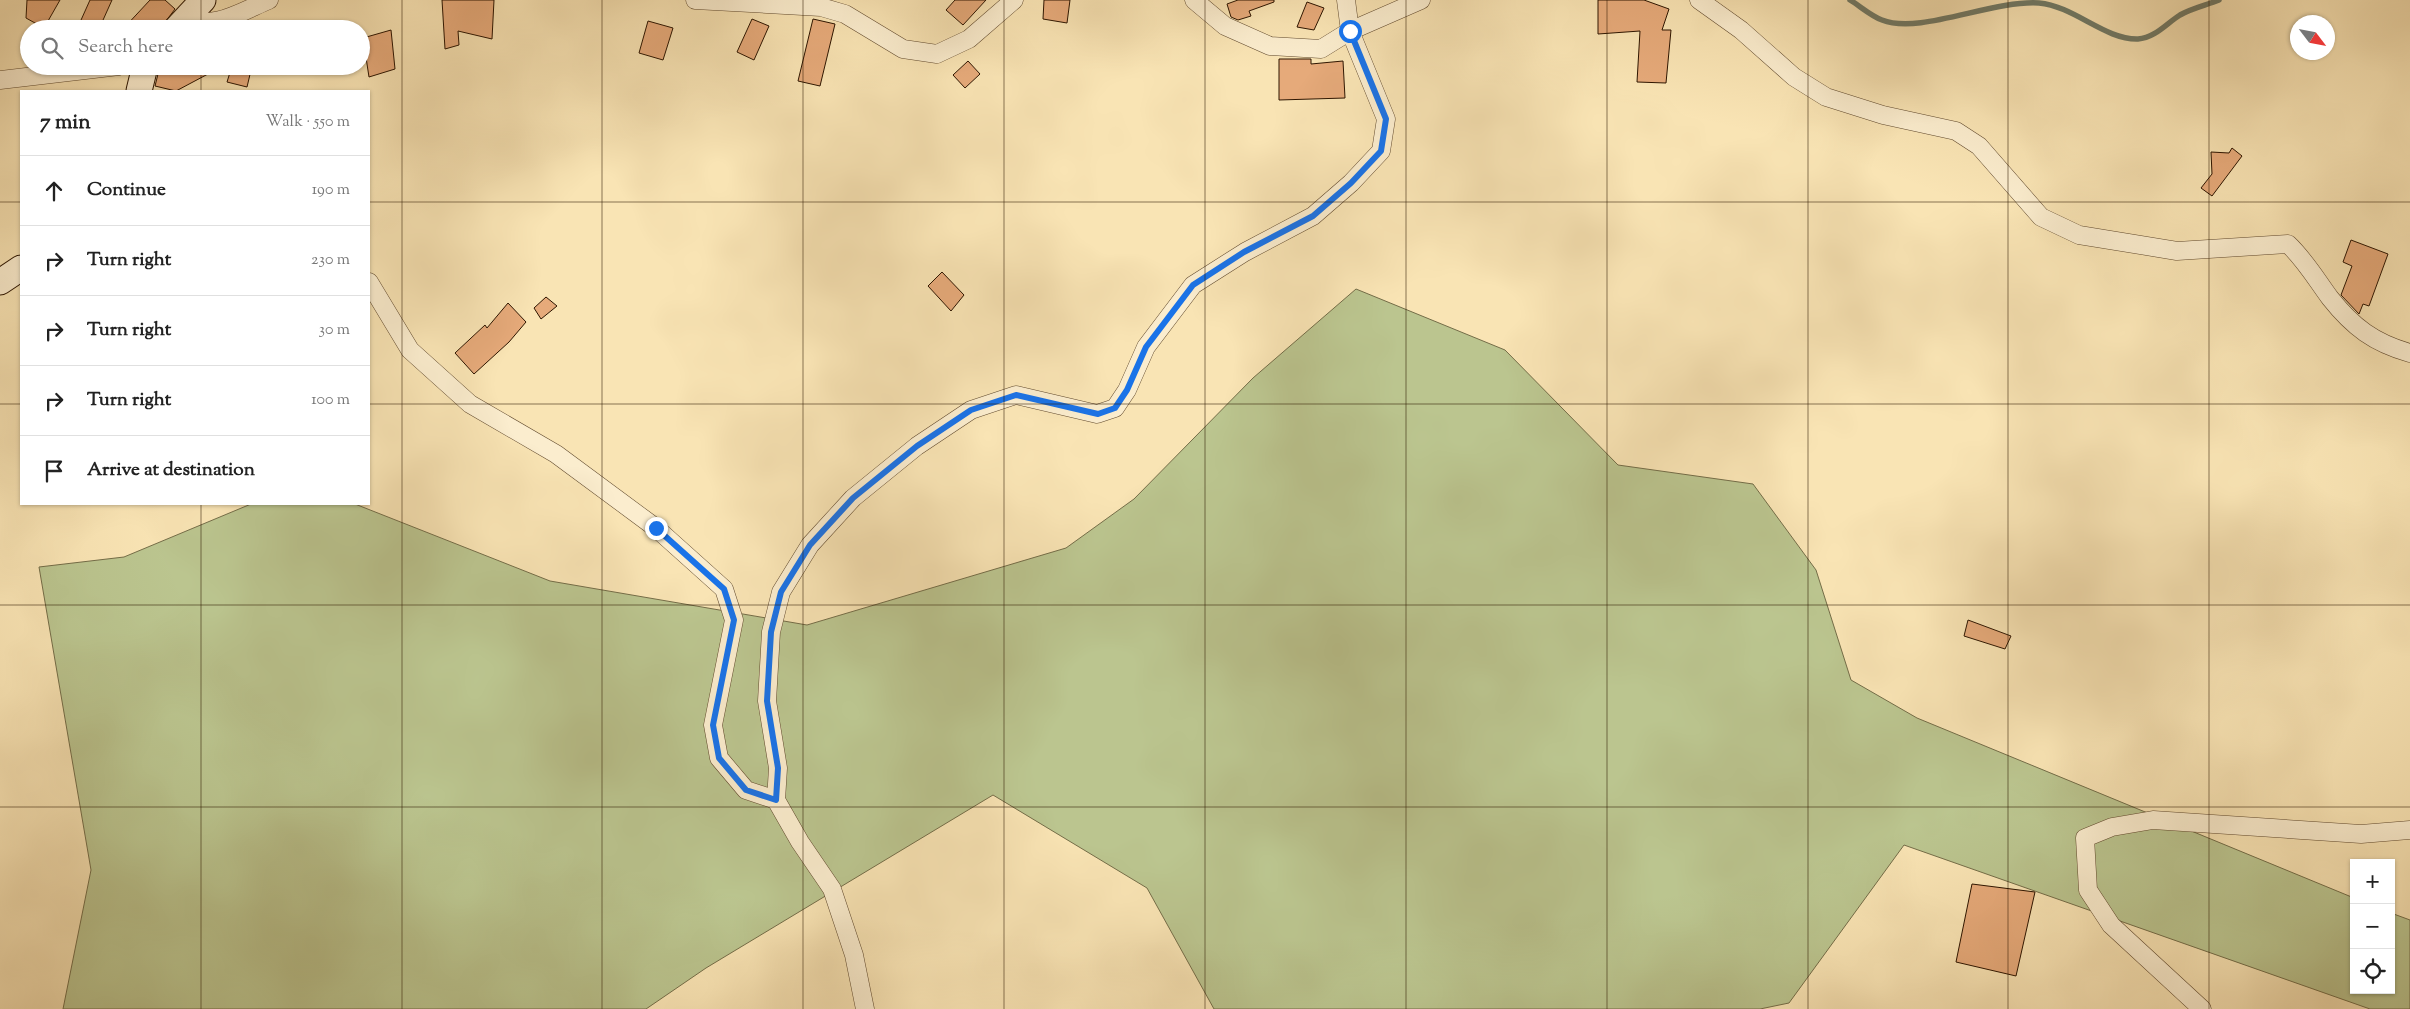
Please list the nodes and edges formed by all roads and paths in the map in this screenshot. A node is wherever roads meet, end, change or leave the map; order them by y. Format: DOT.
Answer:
graph roads {
  1 [pos="269,0"];
  2 [pos="695,0"];
  3 [pos="1014,0"];
  4 [pos="1194,0"];
  5 [pos="1346,0"];
  6 [pos="1421,0"];
  7 [pos="1699,0"];
  8 [pos="218,20"];
  9 [pos="1350,31"];
  10 [pos="42,75"];
  11 [pos="143,75"];
  12 [pos="0,80"];
  13 [pos="139,90"];
  14 [pos="20,269"];
  15 [pos="0,282"];
  16 [pos="370,284"];
  17 [pos="2410,353"];
  18 [pos="776,800"];
  19 [pos="2410,830"];
  20 [pos="864,1009"];
  21 [pos="2202,1009"];
  1 -- 8 [label="street"];
  2 -- 3 [label="street"];
  4 -- 9 [label="street"];
  5 -- 9 [label="street"];
  6 -- 9 [label="street"];
  7 -- 17 [label="street"];
  9 -- 18 [label="street"];
  10 -- 12 [label="street"];
  11 -- 13 [label="main road"];
  14 -- 15 [label="main road"];
  16 -- 18 [label="street"];
  18 -- 20 [label="street"];
  19 -- 21 [label="street"];
}
